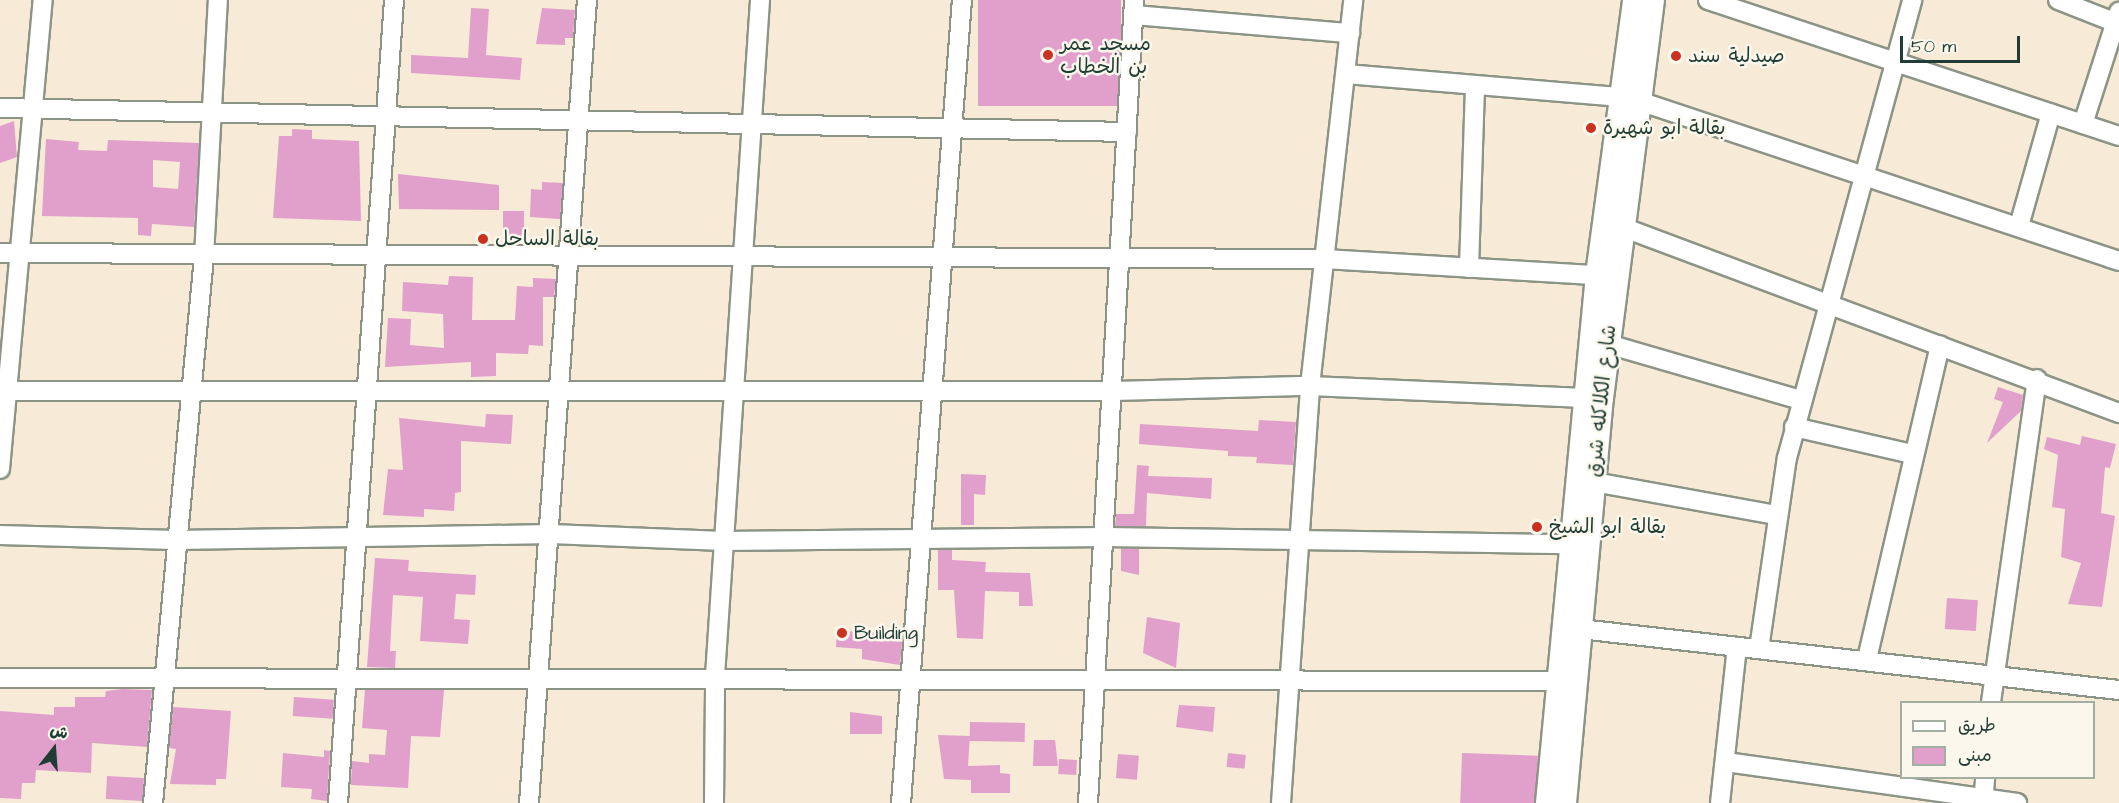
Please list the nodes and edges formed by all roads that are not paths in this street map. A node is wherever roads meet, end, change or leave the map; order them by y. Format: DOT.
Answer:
graph roads {
  1 [pos="43,0"];
  2 [pos="218,0"];
  3 [pos="393,0"];
  4 [pos="587,0"];
  5 [pos="760,0"];
  6 [pos="962,0"];
  7 [pos="1353,0"];
  8 [pos="1637,0"];
  9 [pos="1708,0"];
  10 [pos="1912,0"];
  11 [pos="2058,0"];
  12 [pos="1134,8"];
  13 [pos="2118,20"];
  14 [pos="1350,33"];
  15 [pos="1898,61"];
  16 [pos="1346,74"];
  17 [pos="1475,87"];
  18 [pos="1630,99"];
  19 [pos="0,108"];
  20 [pos="30,109"];
  21 [pos="2051,113"];
  22 [pos="213,114"];
  23 [pos="387,114"];
  24 [pos="579,123"];
  25 [pos="751,123"];
  26 [pos="2083,124"];
  27 [pos="952,128"];
  28 [pos="1127,132"];
  29 [pos="2119,136"];
  30 [pos="1864,176"];
  31 [pos="2019,226"];
  32 [pos="1622,227"];
  33 [pos="8,254"];
  34 [pos="569,254"];
  35 [pos="204,256"];
  36 [pos="374,257"];
  37 [pos="942,258"];
  38 [pos="1117,259"];
  39 [pos="1325,259"];
  40 [pos="744,260"];
  41 [pos="2119,261"];
  42 [pos="1469,268"];
  43 [pos="1598,275"];
  44 [pos="1830,307"];
  45 [pos="1608,344"];
  46 [pos="1940,345"];
  47 [pos="2037,380"];
  48 [pos="1310,386"];
  49 [pos="559,388"];
  50 [pos="934,389"];
  51 [pos="368,390"];
  52 [pos="4,391"];
  53 [pos="733,391"];
  54 [pos="1114,391"];
  55 [pos="188,393"];
  56 [pos="1585,398"];
  57 [pos="1801,399"];
  58 [pos="2119,412"];
  59 [pos="1794,427"];
  60 [pos="1912,454"];
  61 [pos="0,469"];
  62 [pos="1594,482"];
  63 [pos="1776,515"];
  64 [pos="551,534"];
  65 [pos="0,535"];
  66 [pos="1106,537"];
  67 [pos="355,538"];
  68 [pos="921,539"];
  69 [pos="175,540"];
  70 [pos="1299,540"];
  71 [pos="723,542"];
  72 [pos="1569,544"];
  73 [pos="1580,629"];
  74 [pos="1737,647"];
  75 [pos="1759,650"];
  76 [pos="1867,659"];
  77 [pos="1994,672"];
  78 [pos="539,675"];
  79 [pos="715,676"];
  80 [pos="0,678"];
  81 [pos="165,678"];
  82 [pos="350,678"];
  83 [pos="908,679"];
  84 [pos="1096,679"];
  85 [pos="1291,679"];
  86 [pos="1558,681"];
  87 [pos="2119,690"];
  88 [pos="1991,701"];
  89 [pos="1726,762"];
  90 [pos="1985,779"];
  91 [pos="1984,801"];
  92 [pos="153,803"];
  93 [pos="338,803"];
  94 [pos="528,803"];
  95 [pos="714,803"];
  96 [pos="901,803"];
  97 [pos="1088,803"];
  98 [pos="1281,803"];
  99 [pos="1547,803"];
  100 [pos="1565,803"];
  101 [pos="1720,803"];
  102 [pos="2018,803"];
  1 -- 20 [label="street"];
  2 -- 22 [label="street"];
  3 -- 23 [label="street"];
  4 -- 24 [label="street"];
  5 -- 25 [label="street"];
  6 -- 27 [label="street"];
  7 -- 14 [label="street"];
  8 -- 18 [label="street, شارع الكلاكله شرق"];
  9 -- 15 [label="street"];
  10 -- 15 [label="street"];
  11 -- 13 [label="street"];
  12 -- 14 [label="street"];
  12 -- 28 [label="street"];
  13 -- 26 [label="street"];
  14 -- 16 [label="street"];
  15 -- 21 [label="street"];
  15 -- 30 [label="street"];
  16 -- 17 [label="street"];
  16 -- 39 [label="street"];
  17 -- 18 [label="street"];
  17 -- 42 [label="street"];
  18 -- 30 [label="street"];
  18 -- 32 [label="street, شارع الكلاكله شرق"];
  18 -- 43 [label="street, شارع الكلاكله شرق"];
  19 -- 20 [label="street"];
  20 -- 22 [label="street"];
  20 -- 33 [label="street"];
  21 -- 26 [label="street"];
  21 -- 31 [label="street"];
  22 -- 23 [label="street"];
  22 -- 35 [label="street"];
  23 -- 24 [label="street"];
  23 -- 36 [label="street"];
  24 -- 25 [label="street"];
  24 -- 34 [label="street"];
  25 -- 27 [label="street"];
  25 -- 40 [label="street"];
  26 -- 29 [label="street"];
  27 -- 28 [label="street"];
  27 -- 37 [label="street"];
  28 -- 38 [label="street"];
  30 -- 31 [label="street"];
  30 -- 44 [label="street"];
  31 -- 41 [label="street"];
  32 -- 44 [label="street"];
  32 -- 45 [label="street, شارع الكلاكله شرق"];
  33 -- 35 [label="street"];
  33 -- 52 [label="street"];
  34 -- 36 [label="street"];
  34 -- 40 [label="street"];
  34 -- 49 [label="street"];
  35 -- 36 [label="street"];
  35 -- 55 [label="street"];
  36 -- 51 [label="street"];
  37 -- 38 [label="street"];
  37 -- 40 [label="street"];
  37 -- 50 [label="street"];
  38 -- 39 [label="street"];
  38 -- 54 [label="street"];
  39 -- 42 [label="street"];
  39 -- 48 [label="street"];
  40 -- 53 [label="street"];
  42 -- 43 [label="street"];
  43 -- 56 [label="street, شارع الكلاكله شرق"];
  44 -- 46 [label="street"];
  44 -- 57 [label="street"];
  45 -- 57 [label="street"];
  45 -- 62 [label="street, شارع الكلاكله شرق"];
  46 -- 47 [label="street"];
  46 -- 60 [label="street"];
  47 -- 58 [label="street"];
  47 -- 77 [label="street"];
  48 -- 54 [label="street"];
  48 -- 56 [label="street"];
  48 -- 70 [label="street"];
  49 -- 51 [label="street"];
  49 -- 53 [label="street"];
  49 -- 64 [label="street"];
  50 -- 53 [label="street"];
  50 -- 54 [label="street"];
  50 -- 68 [label="street"];
  51 -- 55 [label="street"];
  51 -- 67 [label="street"];
  52 -- 55 [label="street"];
  52 -- 61 [label="street"];
  53 -- 71 [label="street"];
  54 -- 66 [label="street"];
  55 -- 69 [label="street"];
  56 -- 72 [label="street, شارع الكلاكله شرق"];
  57 -- 59 [label="street"];
  59 -- 60 [label="street"];
  59 -- 63 [label="street"];
  60 -- 76 [label="street"];
  62 -- 63 [label="street"];
  62 -- 73 [label="street, شارع الكلاكله شرق"];
  63 -- 75 [label="street"];
  64 -- 67 [label="street"];
  64 -- 71 [label="street"];
  64 -- 78 [label="street"];
  65 -- 69 [label="street"];
  66 -- 68 [label="street"];
  66 -- 70 [label="street"];
  66 -- 84 [label="street"];
  67 -- 69 [label="street"];
  67 -- 82 [label="street"];
  68 -- 71 [label="street"];
  68 -- 83 [label="street"];
  69 -- 81 [label="street"];
  70 -- 72 [label="street"];
  70 -- 85 [label="street"];
  71 -- 79 [label="street"];
  72 -- 86 [label="street, شارع الكلاكله شرق"];
  73 -- 74 [label="street"];
  73 -- 100 [label="street, شارع الكلاكله شرق"];
  74 -- 75 [label="street"];
  74 -- 89 [label="street"];
  75 -- 76 [label="street"];
  76 -- 77 [label="street"];
  77 -- 87 [label="street"];
  77 -- 88 [label="street"];
  78 -- 79 [label="street"];
  78 -- 82 [label="street"];
  78 -- 94 [label="street"];
  79 -- 83 [label="street"];
  79 -- 95 [label="street"];
  80 -- 81 [label="street"];
  81 -- 82 [label="street"];
  81 -- 92 [label="street"];
  82 -- 93 [label="street"];
  83 -- 84 [label="street"];
  83 -- 96 [label="street"];
  84 -- 85 [label="street"];
  84 -- 97 [label="street"];
  85 -- 86 [label="street"];
  85 -- 98 [label="street"];
  86 -- 99 [label="street, شارع الكلاكله شرق"];
  89 -- 91 [label="street"];
  89 -- 101 [label="street"];
  90 -- 91 [label="street"];
  91 -- 102 [label="street"];
}
